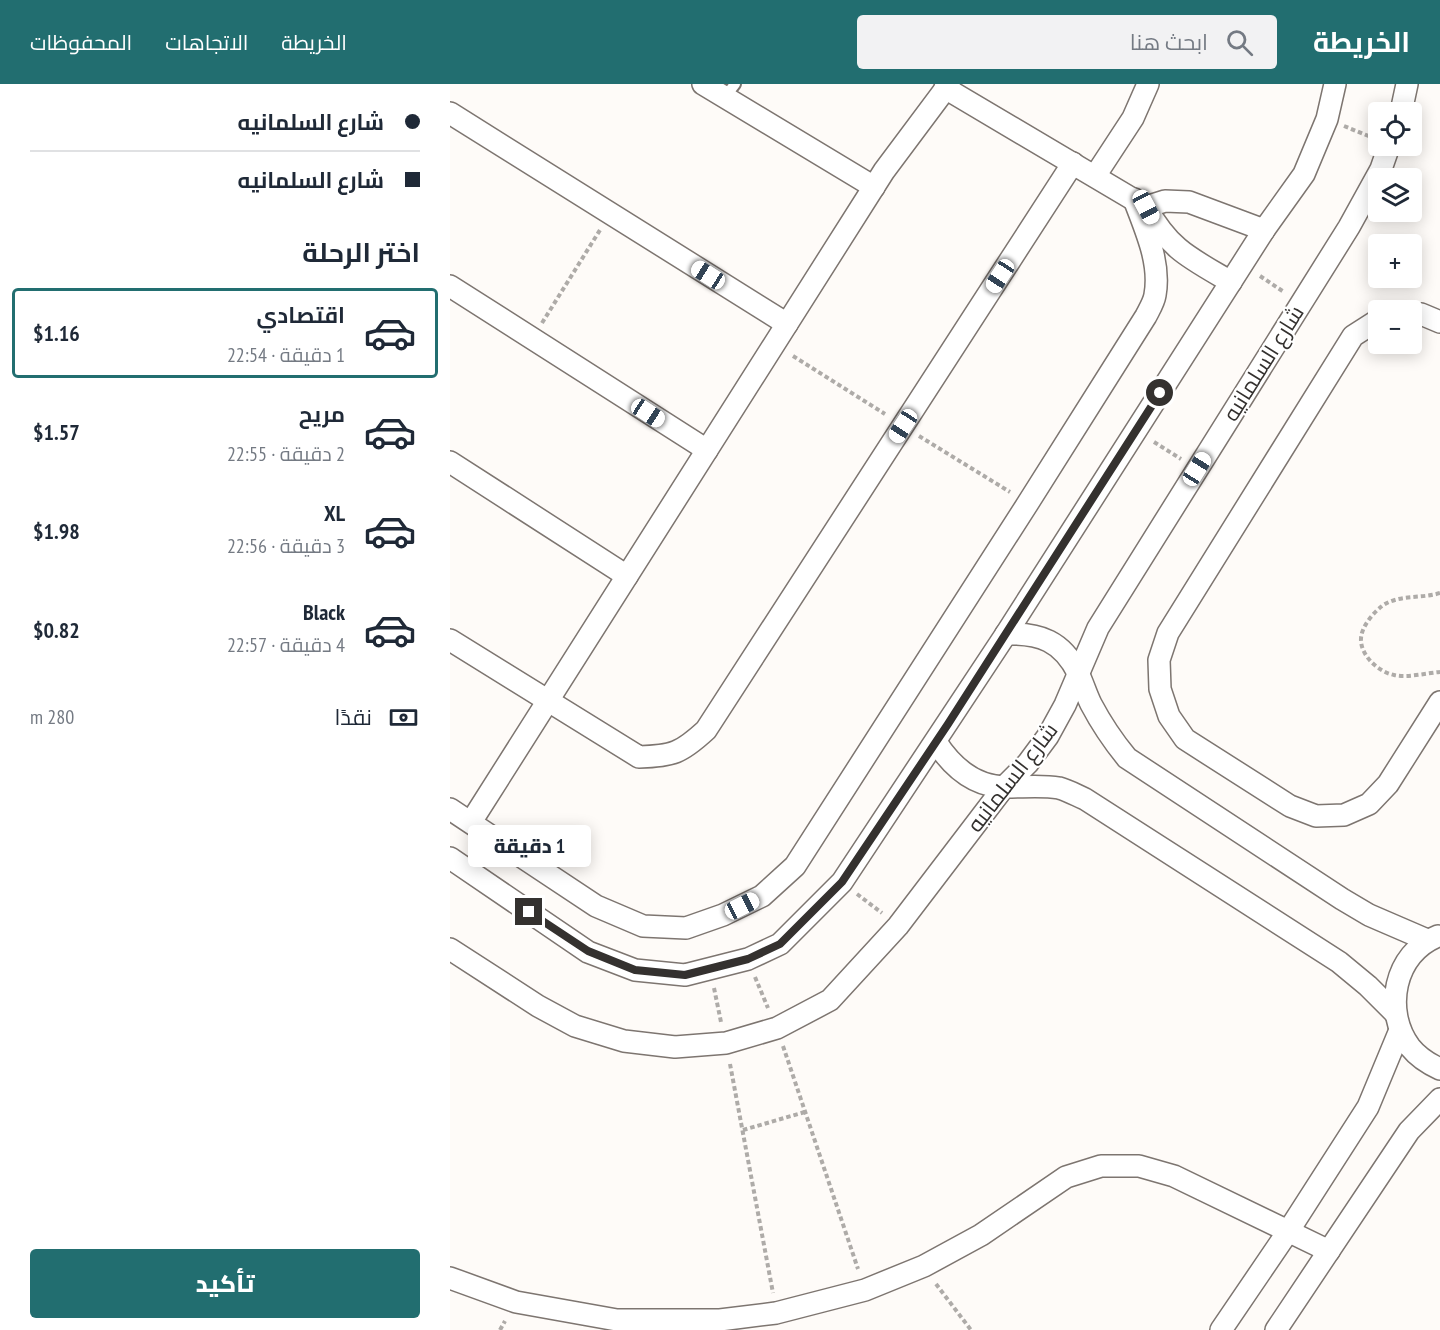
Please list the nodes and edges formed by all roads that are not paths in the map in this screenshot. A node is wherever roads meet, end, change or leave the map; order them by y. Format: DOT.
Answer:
graph roads {
  1 [pos="703,84"];
  2 [pos="1148,84"];
  3 [pos="1335,84"];
  4 [pos="1407,84"];
  5 [pos="947,86"];
  6 [pos="730,91"];
  7 [pos="1403,102"];
  8 [pos="450,113"];
  9 [pos="1386,156"];
  10 [pos="1073,164"];
  11 [pos="1095,176"];
  12 [pos="874,187"];
  13 [pos="1140,203"];
  14 [pos="1264,230"];
  15 [pos="1231,282"];
  16 [pos="450,286"];
  17 [pos="1422,314"];
  18 [pos="1440,322"];
  19 [pos="787,324"];
  20 [pos="1368,326"];
  21 [pos="707,450"];
  22 [pos="450,462"];
  23 [pos="627,576"];
  24 [pos="1006,634"];
  25 [pos="450,640"];
  26 [pos="1078,673"];
  27 [pos="548,701"];
  28 [pos="1440,702"];
  29 [pos="936,742"];
  30 [pos="1004,787"];
  31 [pos="450,809"];
  32 [pos="471,822"];
  33 [pos="450,858"];
  34 [pos="1434,938"];
  35 [pos="450,949"];
  36 [pos="1397,1022"];
  37 [pos="1440,1069"];
  38 [pos="1440,1099"];
  39 [pos="1289,1230"];
  40 [pos="1329,1251"];
  41 [pos="450,1278"];
  42 [pos="1221,1330"];
  43 [pos="1276,1330"];
  1 -- 6 [label="street"];
  2 -- 11 [label="street"];
  3 -- 14 [label="street"];
  4 -- 7 [label="street"];
  5 -- 10 [label="street"];
  5 -- 12 [label="street"];
  6 -- 12 [label="street"];
  8 -- 19 [label="street"];
  9 -- 26 [label="street, شارع السلمانيه"];
  10 -- 11 [label="street"];
  10 -- 27 [label="street"];
  11 -- 13 [label="street"];
  12 -- 19 [label="street"];
  13 -- 14 [label="street"];
  13 -- 15 [label="street"];
  13 -- 32 [label="street"];
  14 -- 15 [label="street"];
  15 -- 24 [label="street"];
  16 -- 21 [label="street"];
  17 -- 18 [label="street"];
  19 -- 21 [label="street"];
  20 -- 28 [label="street"];
  21 -- 23 [label="street"];
  22 -- 23 [label="street"];
  23 -- 27 [label="street"];
  24 -- 26 [label="street"];
  24 -- 29 [label="street"];
  25 -- 27 [label="street"];
  26 -- 30 [label="street, شارع السلمانيه"];
  26 -- 34 [label="street"];
  27 -- 32 [label="street"];
  29 -- 30 [label="street"];
  29 -- 33 [label="street"];
  30 -- 35 [label="street, شارع السلمانيه"];
  30 -- 36 [label="street"];
  31 -- 32 [label="street"];
  34 -- 36 [label="street"];
  36 -- 37 [label="street"];
  36 -- 39 [label="street"];
  38 -- 40 [label="street"];
  39 -- 40 [label="street"];
  39 -- 41 [label="street"];
  39 -- 42 [label="street"];
  40 -- 43 [label="street"];
}
